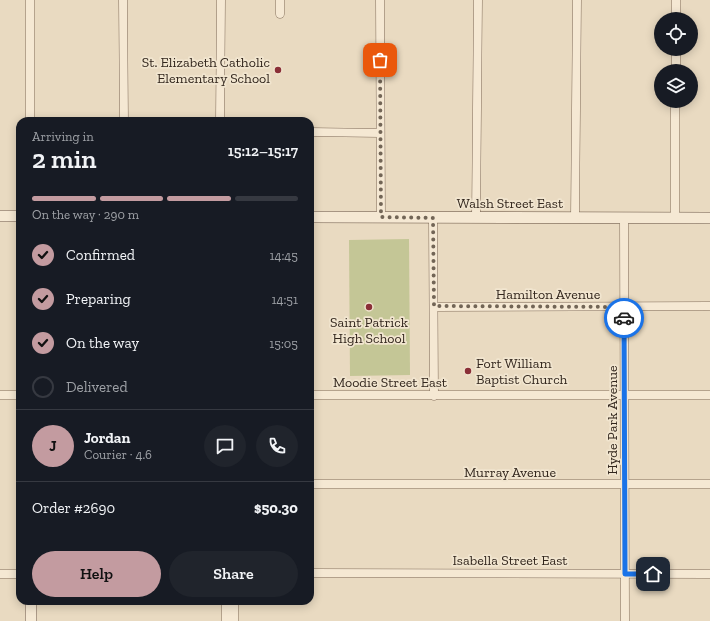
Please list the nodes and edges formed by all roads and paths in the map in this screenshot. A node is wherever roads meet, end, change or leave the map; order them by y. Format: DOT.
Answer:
graph roads {
  1 [pos="30,0"];
  2 [pos="123,0"];
  3 [pos="221,0"];
  4 [pos="280,0"];
  5 [pos="380,0"];
  6 [pos="478,0"];
  7 [pos="577,0"];
  8 [pos="676,0"];
  9 [pos="676,12"];
  10 [pos="280,14"];
  11 [pos="675,108"];
  12 [pos="30,117"];
  13 [pos="124,117"];
  14 [pos="220,117"];
  15 [pos="314,132"];
  16 [pos="380,132"];
  17 [pos="0,216"];
  18 [pos="16,216"];
  19 [pos="314,217"];
  20 [pos="381,217"];
  21 [pos="476,217"];
  22 [pos="433,218"];
  23 [pos="575,218"];
  24 [pos="624,218"];
  25 [pos="675,218"];
  26 [pos="710,218"];
  27 [pos="434,306"];
  28 [pos="710,306"];
  29 [pos="624,307"];
  30 [pos="16,395"];
  31 [pos="314,395"];
  32 [pos="625,395"];
  33 [pos="710,395"];
  34 [pos="0,396"];
  35 [pos="434,396"];
  36 [pos="314,484"];
  37 [pos="710,484"];
  38 [pos="625,485"];
  39 [pos="314,573"];
  40 [pos="0,574"];
  41 [pos="16,574"];
  42 [pos="625,574"];
  43 [pos="710,574"];
  44 [pos="30,605"];
  45 [pos="226,605"];
  46 [pos="234,605"];
  47 [pos="31,621"];
  48 [pos="226,621"];
  49 [pos="234,621"];
  50 [pos="625,621"];
  1 -- 12 [label="street"];
  2 -- 13 [label="street"];
  3 -- 14 [label="street"];
  4 -- 10 [label="street"];
  5 -- 16 [label="street"];
  6 -- 21 [label="street"];
  7 -- 23 [label="street"];
  8 -- 9 [label="street"];
  11 -- 25 [label="street"];
  15 -- 16 [label="street"];
  16 -- 20 [label="street"];
  17 -- 18 [label="street"];
  19 -- 20 [label="street, Walsh Street East"];
  20 -- 22 [label="street, Walsh Street East"];
  21 -- 22 [label="street, Walsh Street East"];
  21 -- 23 [label="street, Walsh Street East"];
  22 -- 27 [label="street"];
  23 -- 24 [label="street, Walsh Street East"];
  24 -- 25 [label="street, Walsh Street East"];
  24 -- 29 [label="street, Hyde Park Avenue"];
  25 -- 26 [label="street, Walsh Street East"];
  27 -- 29 [label="street, Hamilton Avenue"];
  27 -- 35 [label="street"];
  28 -- 29 [label="street, Hamilton Avenue"];
  29 -- 32 [label="street, Hyde Park Avenue"];
  30 -- 34 [label="street"];
  31 -- 35 [label="street, Moodie Street East"];
  32 -- 33 [label="street, Moodie Street East"];
  32 -- 35 [label="street, Moodie Street East"];
  32 -- 38 [label="street, Hyde Park Avenue"];
  36 -- 38 [label="street, Murray Avenue"];
  37 -- 38 [label="street, Murray Avenue"];
  38 -- 42 [label="street, Hyde Park Avenue"];
  39 -- 42 [label="street, Isabella Street East"];
  40 -- 41 [label="street"];
  42 -- 43 [label="street, Isabella Street East"];
  42 -- 50 [label="street, Hyde Park Avenue"];
  44 -- 47 [label="street"];
  45 -- 48 [label="street"];
  46 -- 49 [label="street"];
}
